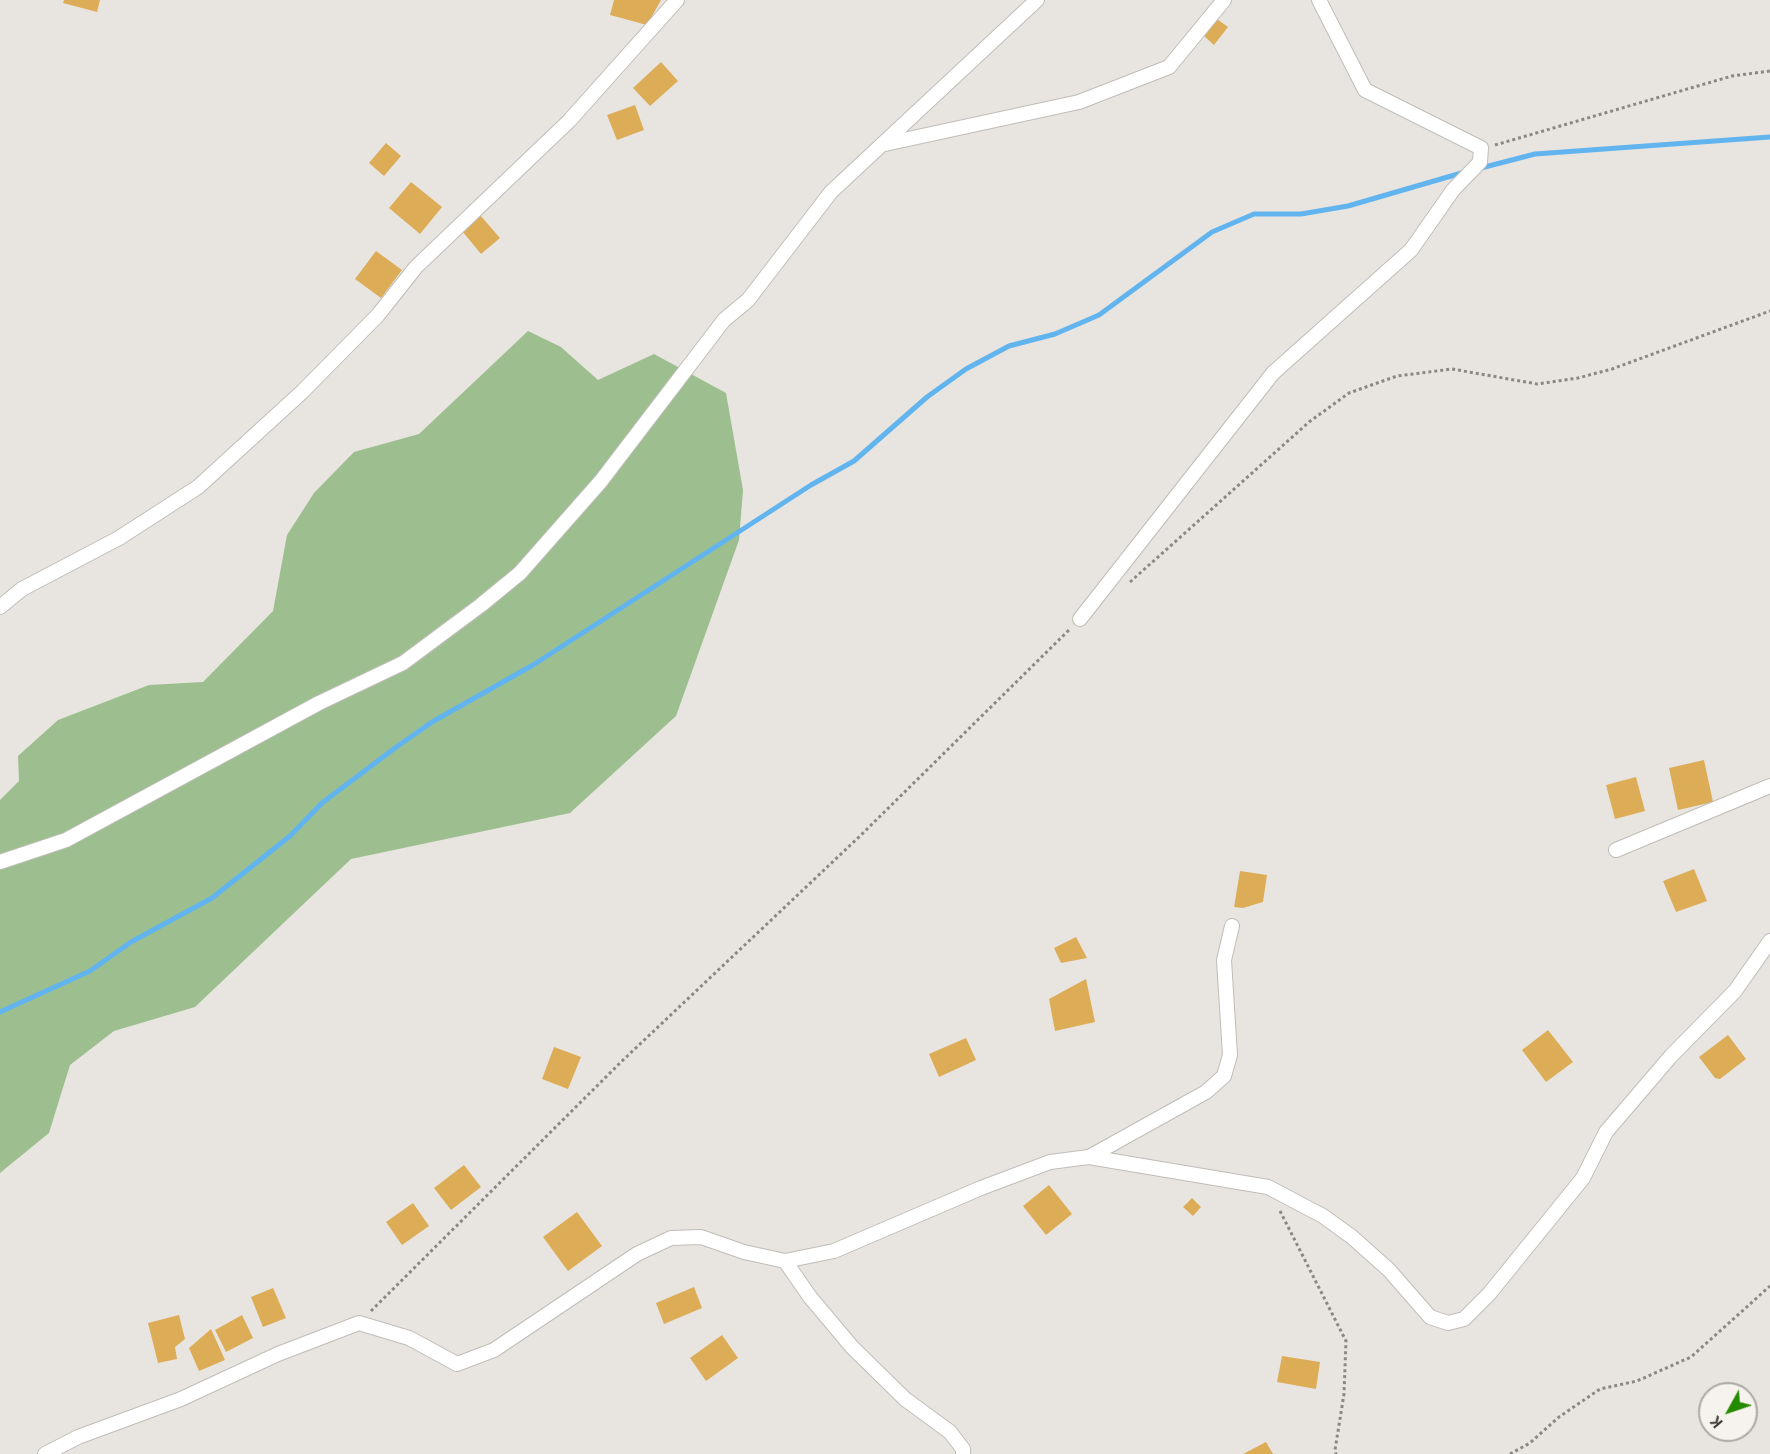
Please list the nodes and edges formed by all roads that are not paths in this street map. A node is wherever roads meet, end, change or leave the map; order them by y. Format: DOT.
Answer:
graph roads {
  1 [pos="677,0"];
  2 [pos="1038,0"];
  3 [pos="1224,0"];
  4 [pos="1319,0"];
  5 [pos="883,145"];
  6 [pos="0,607"];
  7 [pos="1080,619"];
  8 [pos="1770,786"];
  9 [pos="1616,850"];
  10 [pos="0,862"];
  11 [pos="1232,926"];
  12 [pos="1770,941"];
  13 [pos="1089,1157"];
  14 [pos="786,1261"];
  15 [pos="45,1454"];
  16 [pos="963,1454"];
  1 -- 6 [label="street"];
  2 -- 5 [label="street"];
  3 -- 5 [label="street"];
  4 -- 7 [label="street"];
  5 -- 10 [label="street"];
  8 -- 9 [label="street"];
  11 -- 13 [label="street"];
  12 -- 13 [label="street"];
  13 -- 14 [label="street"];
  14 -- 15 [label="street"];
  14 -- 16 [label="street"];
}
